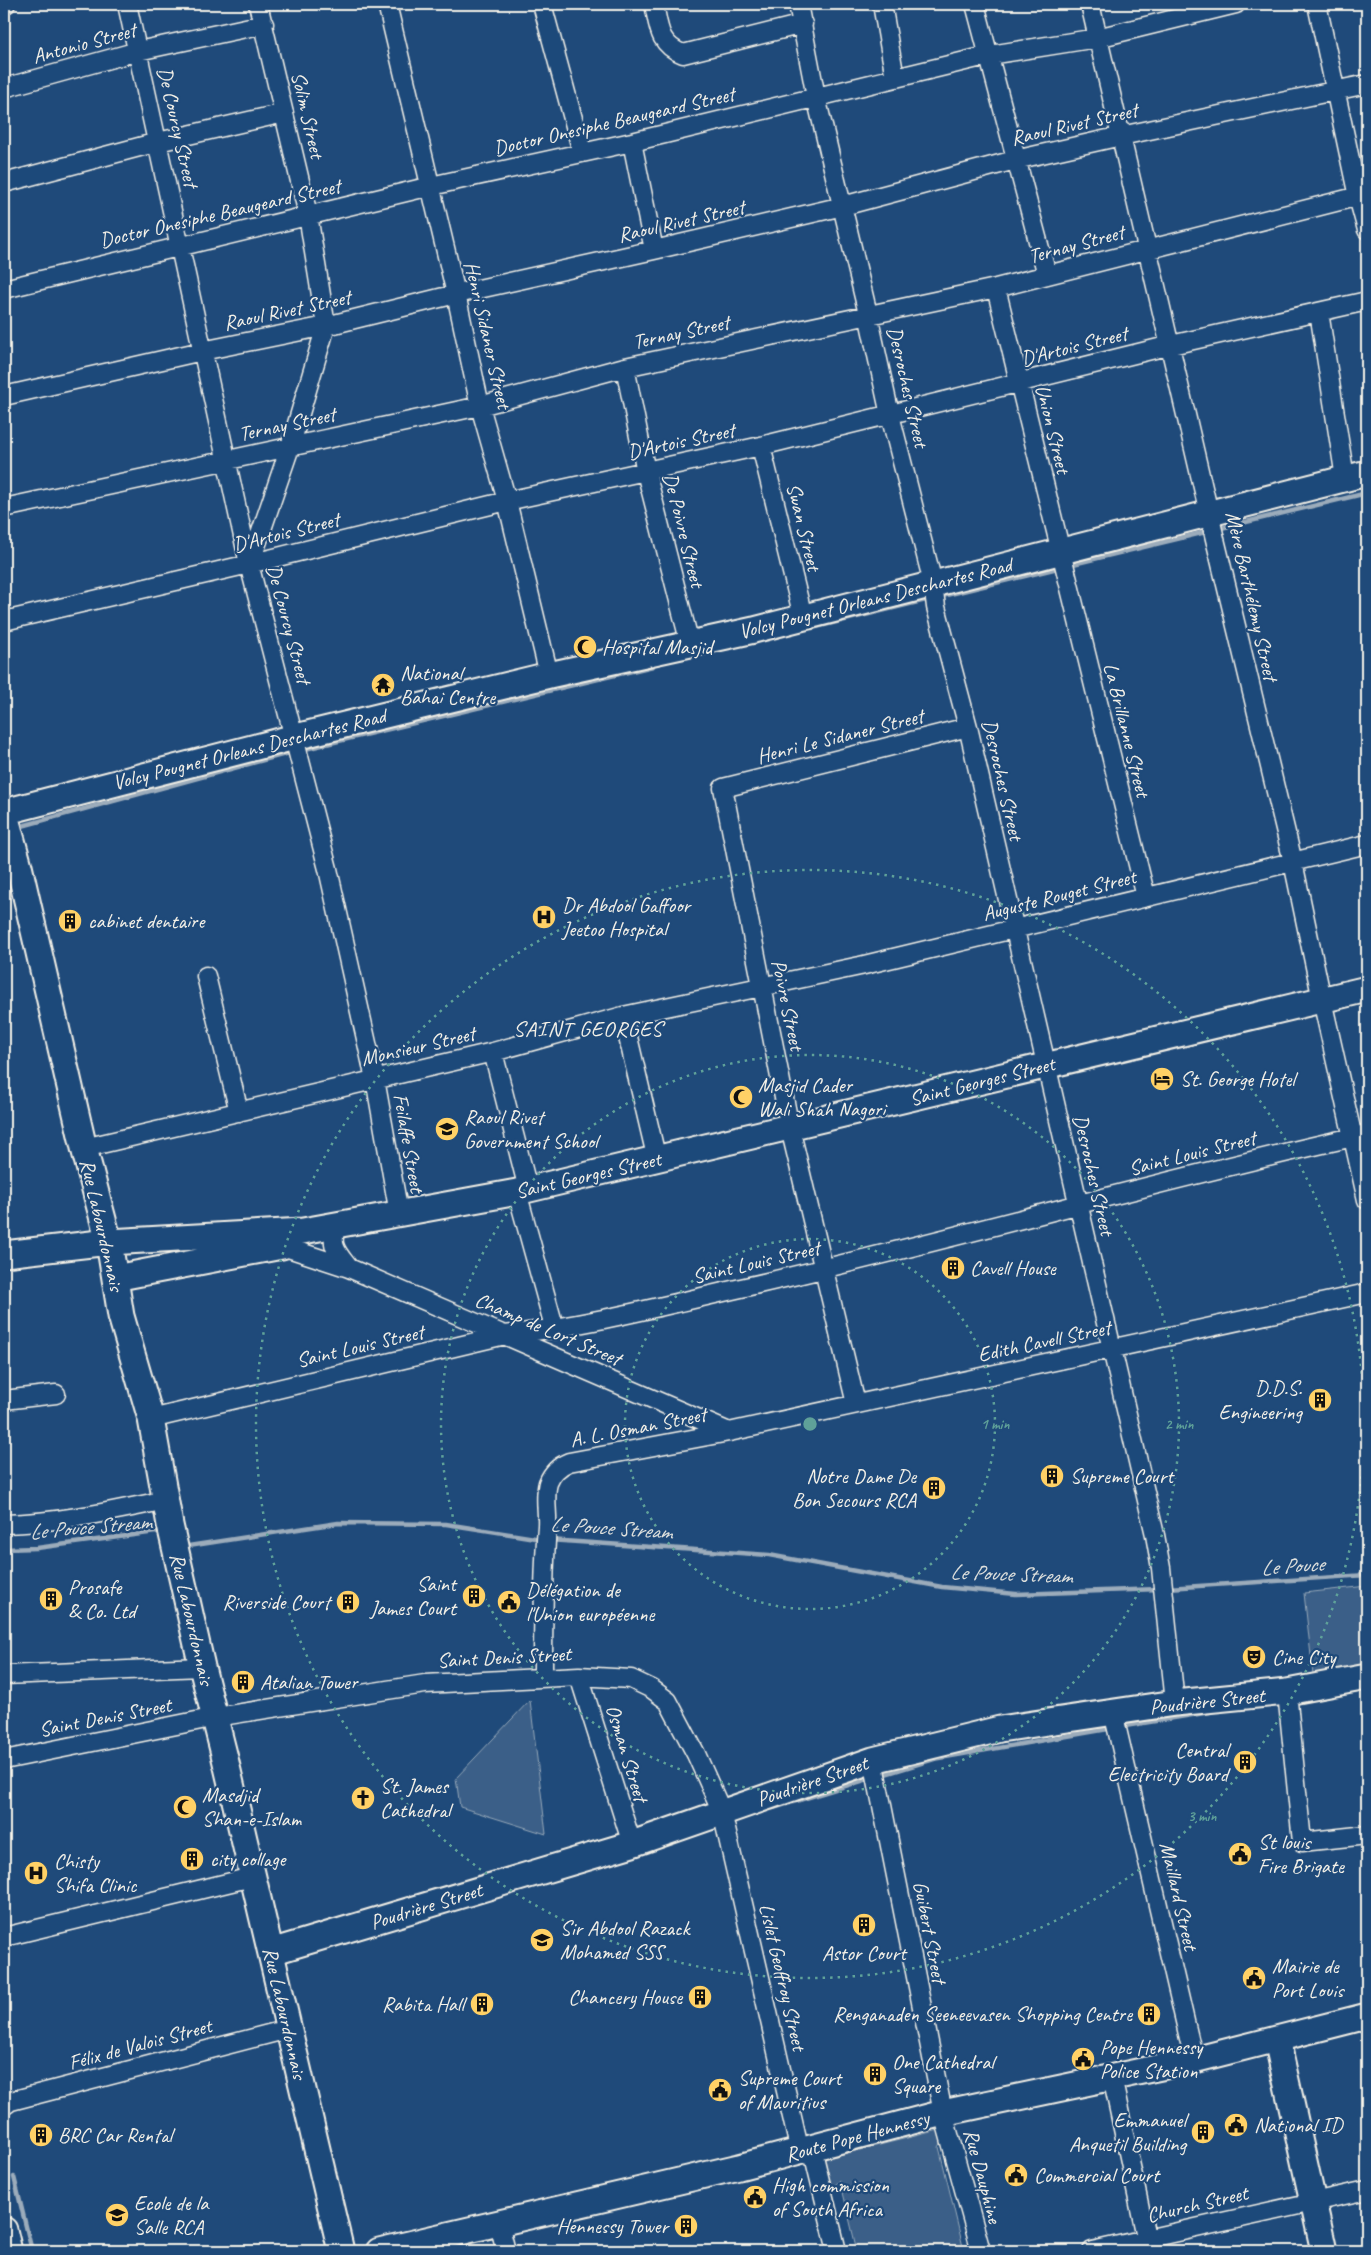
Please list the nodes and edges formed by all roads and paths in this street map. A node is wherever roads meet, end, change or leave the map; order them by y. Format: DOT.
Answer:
graph roads {
  1 [pos="127,4"];
  2 [pos="258,4"];
  3 [pos="387,4"];
  4 [pos="542,4"];
  5 [pos="654,4"];
  6 [pos="798,4"];
  7 [pos="882,4"];
  8 [pos="975,4"];
  9 [pos="1090,4"];
  10 [pos="1317,4"];
  11 [pos="1229,5"];
  12 [pos="264,24"];
  13 [pos="803,24"];
  14 [pos="1097,38"];
  15 [pos="138,51"];
  16 [pos="990,55"];
  17 [pos="895,78"];
  18 [pos="1367,84"];
  19 [pos="4,88"];
  20 [pos="1334,91"];
  21 [pos="816,97"];
  22 [pos="284,113"];
  23 [pos="1121,136"];
  24 [pos="158,142"];
  25 [pos="632,142"];
  26 [pos="582,152"];
  27 [pos="1016,160"];
  28 [pos="4,183"];
  29 [pos="431,186"];
  30 [pos="1362,196"];
  31 [pos="843,206"];
  32 [pos="308,215"];
  33 [pos="1367,230"];
  34 [pos="181,245"];
  35 [pos="1146,248"];
  36 [pos="654,250"];
  37 [pos="1047,275"];
  38 [pos="4,288"];
  39 [pos="996,288"];
  40 [pos="456,294"];
  41 [pos="1367,301"];
  42 [pos="1319,312"];
  43 [pos="868,314"];
  44 [pos="326,326"];
  45 [pos="1171,345"];
  46 [pos="202,350"];
  47 [pos="625,367"];
  48 [pos="1019,383"];
  49 [pos="4,396"];
  50 [pos="480,406"];
  51 [pos="890,415"];
  52 [pos="761,446"];
  53 [pos="290,447"];
  54 [pos="228,459"];
  55 [pos="646,472"];
  56 [pos="1356,476"];
  57 [pos="506,501"];
  58 [pos="4,508"];
  59 [pos="1210,514"];
  60 [pos="1063,562"];
  61 [pos="249,564"];
  62 [pos="934,595"];
  63 [pos="803,617"];
  64 [pos="4,621"];
  65 [pos="690,644"];
  66 [pos="549,675"];
  67 [pos="968,727"];
  68 [pos="297,746"];
  69 [pos="722,788"];
  70 [pos="4,812"];
  71 [pos="1367,844"];
  72 [pos="1293,862"];
  73 [pos="1146,897"];
  74 [pos="1015,930"];
  75 [pos="206,976"];
  76 [pos="761,985"];
  77 [pos="1367,988"];
  78 [pos="1322,1000"];
  79 [pos="623,1016"];
  80 [pos="493,1052"];
  81 [pos="1047,1066"];
  82 [pos="375,1079"];
  83 [pos="238,1112"];
  84 [pos="790,1128"];
  85 [pos="1360,1136"];
  86 [pos="84,1148"];
  87 [pos="656,1160"];
  88 [pos="522,1190"];
  89 [pos="1367,1200"];
  90 [pos="1078,1204"];
  91 [pos="399,1214"];
  92 [pos="338,1224"];
  93 [pos="303,1231"];
  94 [pos="204,1236"];
  95 [pos="110,1242"];
  96 [pos="282,1246"];
  97 [pos="4,1254"];
  98 [pos="208,1261"];
  99 [pos="349,1268"];
  100 [pos="823,1270"];
  101 [pos="115,1278"];
  102 [pos="1367,1293"];
  103 [pos="555,1330"];
  104 [pos="505,1335"];
  105 [pos="1112,1350"];
  106 [pos="56,1394"];
  107 [pos="4,1400"];
  108 [pos="856,1404"];
  109 [pos="151,1419"];
  110 [pos="729,1432"];
  111 [pos="166,1500"];
  112 [pos="4,1524"];
  113 [pos="202,1668"];
  114 [pos="4,1675"];
  115 [pos="579,1676"];
  116 [pos="543,1677"];
  117 [pos="1367,1677"];
  118 [pos="1288,1698"];
  119 [pos="1175,1704"];
  120 [pos="1113,1712"];
  121 [pos="206,1719"];
  122 [pos="4,1759"];
  123 [pos="873,1760"];
  124 [pos="722,1812"];
  125 [pos="1367,1835"];
  126 [pos="632,1844"];
  127 [pos="252,1877"];
  128 [pos="4,1937"];
  129 [pos="271,1952"];
  130 [pos="1367,2016"];
  131 [pos="288,2029"];
  132 [pos="1277,2040"];
  133 [pos="1194,2060"];
  134 [pos="1112,2078"];
  135 [pos="4,2106"];
  136 [pos="943,2113"];
  137 [pos="806,2150"];
  138 [pos="1367,2190"];
  139 [pos="1313,2201"];
  140 [pos="500,2224"];
  141 [pos="4,2230"];
  142 [pos="1147,2245"];
  143 [pos="9,2251"];
  144 [pos="342,2251"];
  145 [pos="379,2251"];
  146 [pos="506,2251"];
  147 [pos="837,2251"];
  148 [pos="981,2251"];
  149 [pos="1092,2251"];
  150 [pos="1324,2251"];
  1 -- 15 [label="street, De Courcy Street"];
  2 -- 12 [label="street, Solim Street"];
  3 -- 29 [label="street, Henri Sidaner Street"];
  4 -- 26 [label="street"];
  5 -- 13 [label="street"];
  6 -- 13 [label="street, Desroches Street"];
  7 -- 17 [label="street"];
  8 -- 16 [label="street"];
  9 -- 14 [label="street, Mère Barthélemy Street"];
  10 -- 20 [label="street"];
  11 -- 14 [label="street, Doctor Onesiphe Beaugeard Street"];
  12 -- 15 [label="street, Antonio Street"];
  12 -- 22 [label="street, Solim Street"];
  13 -- 21 [label="street, Desroches Street"];
  14 -- 16 [label="street, Doctor Onesiphe Beaugeard Street"];
  14 -- 23 [label="street, Mère Barthélemy Street"];
  15 -- 19 [label="street, Antonio Street"];
  15 -- 24 [label="street, De Courcy Street"];
  16 -- 17 [label="street, Doctor Onesiphe Beaugeard Street"];
  16 -- 27 [label="street"];
  17 -- 21 [label="street, Doctor Onesiphe Beaugeard Street"];
  18 -- 20 [label="street, Raoul Rivet Street"];
  20 -- 23 [label="street, Raoul Rivet Street"];
  20 -- 30 [label="street"];
  21 -- 25 [label="street, Doctor Onesiphe Beaugeard Street"];
  21 -- 31 [label="street, Desroches Street"];
  22 -- 24 [label="street"];
  22 -- 32 [label="street, Solim Street"];
  23 -- 27 [label="street, Raoul Rivet Street"];
  23 -- 35 [label="street, Mère Barthélemy Street"];
  24 -- 28 [label="street"];
  24 -- 34 [label="street, De Courcy Street"];
  25 -- 26 [label="street, Doctor Onesiphe Beaugeard Street"];
  25 -- 36 [label="street"];
  26 -- 29 [label="street, Doctor Onesiphe Beaugeard Street"];
  27 -- 31 [label="street, Raoul Rivet Street"];
  27 -- 37 [label="street"];
  29 -- 32 [label="street, Doctor Onesiphe Beaugeard Street"];
  29 -- 40 [label="street, Henri Sidaner Street"];
  30 -- 33 [label="street"];
  30 -- 35 [label="street, Ternay Street"];
  31 -- 36 [label="street, Raoul Rivet Street"];
  31 -- 43 [label="street, Desroches Street"];
  32 -- 34 [label="street, Doctor Onesiphe Beaugeard Street"];
  32 -- 44 [label="street, Solim Street"];
  34 -- 38 [label="street, Doctor Onesiphe Beaugeard Street"];
  34 -- 46 [label="street, De Courcy Street"];
  35 -- 37 [label="street, Ternay Street"];
  35 -- 45 [label="street, Mère Barthélemy Street"];
  36 -- 40 [label="street, Raoul Rivet Street"];
  37 -- 39 [label="street, Ternay Street"];
  39 -- 43 [label="street, Ternay Street"];
  39 -- 48 [label="street, Union Street"];
  40 -- 44 [label="street, Raoul Rivet Street"];
  40 -- 50 [label="street, Henri Sidaner Street"];
  41 -- 42 [label="street, D'Artois Street"];
  42 -- 45 [label="street, D'Artois Street"];
  42 -- 56 [label="street"];
  43 -- 47 [label="street, Ternay Street"];
  43 -- 51 [label="street, Desroches Street"];
  44 -- 46 [label="street, Raoul Rivet Street"];
  44 -- 53 [label="street"];
  45 -- 48 [label="street, D'Artois Street"];
  45 -- 59 [label="street, Mère Barthélemy Street"];
  46 -- 49 [label="street, Raoul Rivet Street"];
  46 -- 54 [label="street, De Courcy Street"];
  47 -- 50 [label="street, Ternay Street"];
  47 -- 55 [label="street, De Poivre Street"];
  48 -- 51 [label="street, D'Artois Street"];
  48 -- 60 [label="street, Union Street"];
  50 -- 53 [label="street, Ternay Street"];
  50 -- 57 [label="street, Henri Sidaner Street"];
  51 -- 52 [label="street, D'Artois Street"];
  51 -- 62 [label="street, Desroches Street"];
  52 -- 55 [label="street, D'Artois Street"];
  52 -- 63 [label="street, Swan Street"];
  53 -- 54 [label="street, Ternay Street"];
  53 -- 61 [label="street"];
  54 -- 58 [label="street, Ternay Street"];
  54 -- 61 [label="street, De Courcy Street"];
  55 -- 57 [label="street, D'Artois Street"];
  55 -- 65 [label="street, De Poivre Street"];
  56 -- 59 [label="main road, Volcy Pougnet Orleans Deschartes Road"];
  57 -- 61 [label="street, D'Artois Street"];
  57 -- 66 [label="street, Henri Sidaner Street"];
  59 -- 60 [label="main road, Volcy Pougnet Orleans Deschartes Road"];
  59 -- 72 [label="street, Mère Barthélemy Street"];
  60 -- 62 [label="main road, Volcy Pougnet Orleans Deschartes Road"];
  60 -- 73 [label="street, La Brillanne Street"];
  61 -- 64 [label="street, D'Artois Street"];
  61 -- 68 [label="street, De Courcy Street"];
  62 -- 63 [label="main road, Volcy Pougnet Orleans Deschartes Road"];
  62 -- 67 [label="street, Desroches Street"];
  63 -- 65 [label="main road, Volcy Pougnet Orleans Deschartes Road"];
  65 -- 66 [label="main road, Volcy Pougnet Orleans Deschartes Road"];
  66 -- 68 [label="main road, Volcy Pougnet Orleans Deschartes Road"];
  67 -- 69 [label="street, Henri Le Sidaner Street"];
  67 -- 74 [label="street, Desroches Street"];
  68 -- 70 [label="main road, Volcy Pougnet Orleans Deschartes Road"];
  68 -- 82 [label="street, De Courcy Street"];
  69 -- 76 [label="street, Poivre Street"];
  70 -- 86 [label="main road, Rue Labourdonnais"];
  71 -- 72 [label="street, Auguste Rouget Street"];
  72 -- 73 [label="street, Auguste Rouget Street"];
  72 -- 78 [label="street, Mère Barthélemy Street"];
  73 -- 74 [label="street, Auguste Rouget Street"];
  74 -- 76 [label="street, Auguste Rouget Street"];
  74 -- 81 [label="street, Desroches Street"];
  75 -- 83 [label="street"];
  76 -- 79 [label="street, Monsieur Street"];
  76 -- 84 [label="street, Poivre Street"];
  77 -- 78 [label="main road, Saint Georges Street"];
  78 -- 81 [label="main road, Saint Georges Street"];
  78 -- 85 [label="street, Mère Barthélemy Street"];
  79 -- 80 [label="street, Monsieur Street"];
  79 -- 87 [label="street"];
  80 -- 82 [label="street, Monsieur Street"];
  80 -- 88 [label="street"];
  81 -- 84 [label="main road, Saint Georges Street"];
  81 -- 90 [label="street, Desroches Street"];
  82 -- 83 [label="street, Monsieur Street"];
  82 -- 91 [label="street, Feilaffe Street"];
  83 -- 86 [label="street, Monsieur Street"];
  84 -- 87 [label="main road, Saint Georges Street"];
  84 -- 100 [label="street, Poivre Street"];
  85 -- 89 [label="street, Mère Barthélemy Street"];
  85 -- 90 [label="street, Saint Louis Street"];
  86 -- 95 [label="main road, Rue Labourdonnais"];
  87 -- 88 [label="main road, Saint Georges Street"];
  88 -- 91 [label="main road, Saint Georges Street"];
  88 -- 103 [label="street"];
  90 -- 100 [label="street, Saint Louis Street"];
  90 -- 105 [label="street, Desroches Street"];
  91 -- 92 [label="main road, Saint Georges Street"];
  92 -- 93 [label="main road, Saint Georges Street"];
  92 -- 99 [label="street"];
  93 -- 94 [label="main road, Saint Georges Street"];
  93 -- 96 [label="main road, Saint Georges Street"];
  94 -- 95 [label="main road, Saint Georges Street"];
  94 -- 98 [label="main road"];
  95 -- 97 [label="main road, Saint Georges Street"];
  95 -- 101 [label="main road, Rue Labourdonnais"];
  96 -- 98 [label="main road, Saint Georges Street"];
  96 -- 99 [label="street, Champ de Lort Street"];
  98 -- 101 [label="main road, Saint Georges Street"];
  99 -- 104 [label="street, Champ de Lort Street"];
  100 -- 103 [label="street, Saint Louis Street"];
  100 -- 108 [label="street, Poivre Street"];
  101 -- 109 [label="main road, Rue Labourdonnais"];
  102 -- 105 [label="street, Edith Cavell Street"];
  103 -- 104 [label="street, Saint Louis Street"];
  104 -- 109 [label="street, Saint Louis Street"];
  104 -- 110 [label="street, Champ de Lort Street"];
  105 -- 108 [label="street, Edith Cavell Street"];
  105 -- 119 [label="street, Desroches Street"];
  106 -- 107 [label="street"];
  108 -- 110 [label="street, Edith Cavell Street"];
  109 -- 111 [label="main road, Rue Labourdonnais"];
  110 -- 116 [label="street, A. L. Osman Street"];
  111 -- 112 [label="street"];
  111 -- 113 [label="main road, Rue Labourdonnais"];
  113 -- 114 [label="street"];
  113 -- 121 [label="main road, Rue Labourdonnais"];
  115 -- 116 [label="street, Saint Denis Street"];
  115 -- 124 [label="street, Saint Denis Street"];
  115 -- 126 [label="street, Osman Street"];
  116 -- 121 [label="street, Saint Denis Street"];
  117 -- 118 [label="main road, Poudrière Street"];
  118 -- 119 [label="main road, Poudrière Street"];
  118 -- 125 [label="street"];
  119 -- 120 [label="main road, Poudrière Street"];
  120 -- 123 [label="main road, Poudrière Street"];
  120 -- 133 [label="street, Maillard Street"];
  121 -- 122 [label="street, Saint Denis Street"];
  121 -- 122 [label="street, Saint Denis Street"];
  121 -- 127 [label="main road, Rue Labourdonnais"];
  123 -- 124 [label="main road, Poudrière Street"];
  123 -- 136 [label="street, Guibert Street"];
  124 -- 126 [label="main road, Poudrière Street"];
  124 -- 137 [label="street, Lislet Geoffroy Street"];
  126 -- 129 [label="main road, Poudrière Street"];
  127 -- 128 [label="street"];
  127 -- 129 [label="main road, Rue Labourdonnais"];
  129 -- 131 [label="main road, Rue Labourdonnais"];
  130 -- 132 [label="main road, Route Pope Hennessy"];
  131 -- 135 [label="street, Félix de Valois Street"];
  131 -- 144 [label="main road, Rue Labourdonnais"];
  132 -- 133 [label="main road, Route Pope Hennessy"];
  132 -- 139 [label="main road"];
  133 -- 134 [label="main road, Route Pope Hennessy"];
  134 -- 136 [label="main road, Route Pope Hennessy"];
  134 -- 142 [label="street"];
  136 -- 137 [label="main road, Route Pope Hennessy"];
  136 -- 148 [label="street, Rue Dauphine"];
  137 -- 140 [label="main road, Route Pope Hennessy"];
  137 -- 147 [label="street, Lislet Geoffroy Street"];
  138 -- 139 [label="street, Church Street"];
  139 -- 142 [label="street, Church Street"];
  139 -- 150 [label="main road"];
  140 -- 145 [label="main road, Route Pope Hennessy"];
  140 -- 146 [label="street"];
  141 -- 143 [label="main road"];
  142 -- 149 [label="street, Church Street"];
}
